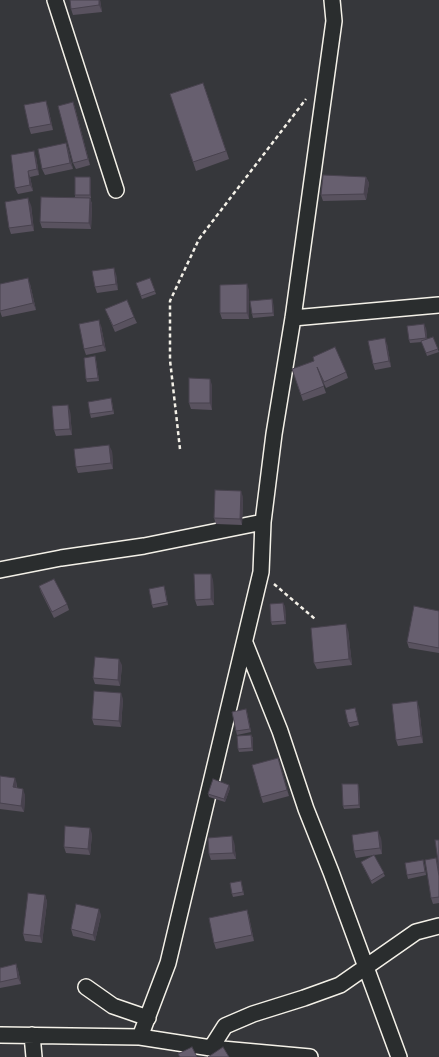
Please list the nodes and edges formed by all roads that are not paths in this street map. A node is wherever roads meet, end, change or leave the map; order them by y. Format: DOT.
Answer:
graph roads {
  1 [pos="55,0"];
  2 [pos="332,0"];
  3 [pos="116,190"];
  4 [pos="439,305"];
  5 [pos="293,318"];
  6 [pos="263,522"];
  7 [pos="0,570"];
  8 [pos="245,643"];
  9 [pos="439,926"];
  10 [pos="366,965"];
  11 [pos="86,987"];
  12 [pos="148,1018"];
  13 [pos="0,1035"];
  14 [pos="32,1035"];
  15 [pos="140,1038"];
  16 [pos="211,1048"];
  17 [pos="167,1050"];
  18 [pos="34,1057"];
  19 [pos="310,1057"];
  20 [pos="399,1057"];
  1 -- 3 [label="street"];
  2 -- 5 [label="street"];
  4 -- 5 [label="street"];
  5 -- 6 [label="street"];
  6 -- 7 [label="street"];
  6 -- 8 [label="street"];
  8 -- 10 [label="street"];
  8 -- 12 [label="street"];
  9 -- 10 [label="street"];
  10 -- 16 [label="street"];
  10 -- 20 [label="street"];
  11 -- 12 [label="street"];
  12 -- 15 [label="street"];
  13 -- 14 [label="street"];
  14 -- 15 [label="street"];
  14 -- 18 [label="street"];
  15 -- 17 [label="street"];
  16 -- 17 [label="street"];
  16 -- 19 [label="street"];
}
